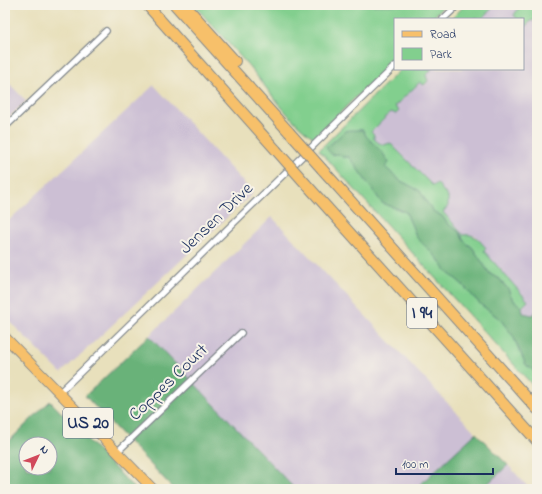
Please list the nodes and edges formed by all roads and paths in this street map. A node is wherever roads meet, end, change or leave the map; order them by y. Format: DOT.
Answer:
graph roads {
  1 [pos="146,5"];
  2 [pos="175,5"];
  3 [pos="185,5"];
  4 [pos="458,5"];
  5 [pos="444,18"];
  6 [pos="106,31"];
  7 [pos="394,67"];
  8 [pos="277,119"];
  9 [pos="5,127"];
  10 [pos="241,333"];
  11 [pos="5,337"];
  12 [pos="58,393"];
  13 [pos="537,409"];
  14 [pos="537,441"];
  15 [pos="117,452"];
  16 [pos="153,489"];
  1 -- 14 [label="highway, I 94, bridge"];
  2 -- 8 [label="highway, I 94"];
  3 -- 8 [label="highway"];
  4 -- 5 [label="street"];
  6 -- 9 [label="street"];
  7 -- 12 [label="street, Jensen Drive"];
  8 -- 13 [label="highway, I 94, bridge"];
  10 -- 15 [label="street, Coppes Court"];
  11 -- 12 [label="main road, US 20"];
  12 -- 15 [label="main road, US 20"];
  15 -- 16 [label="main road, US 20"];
}
